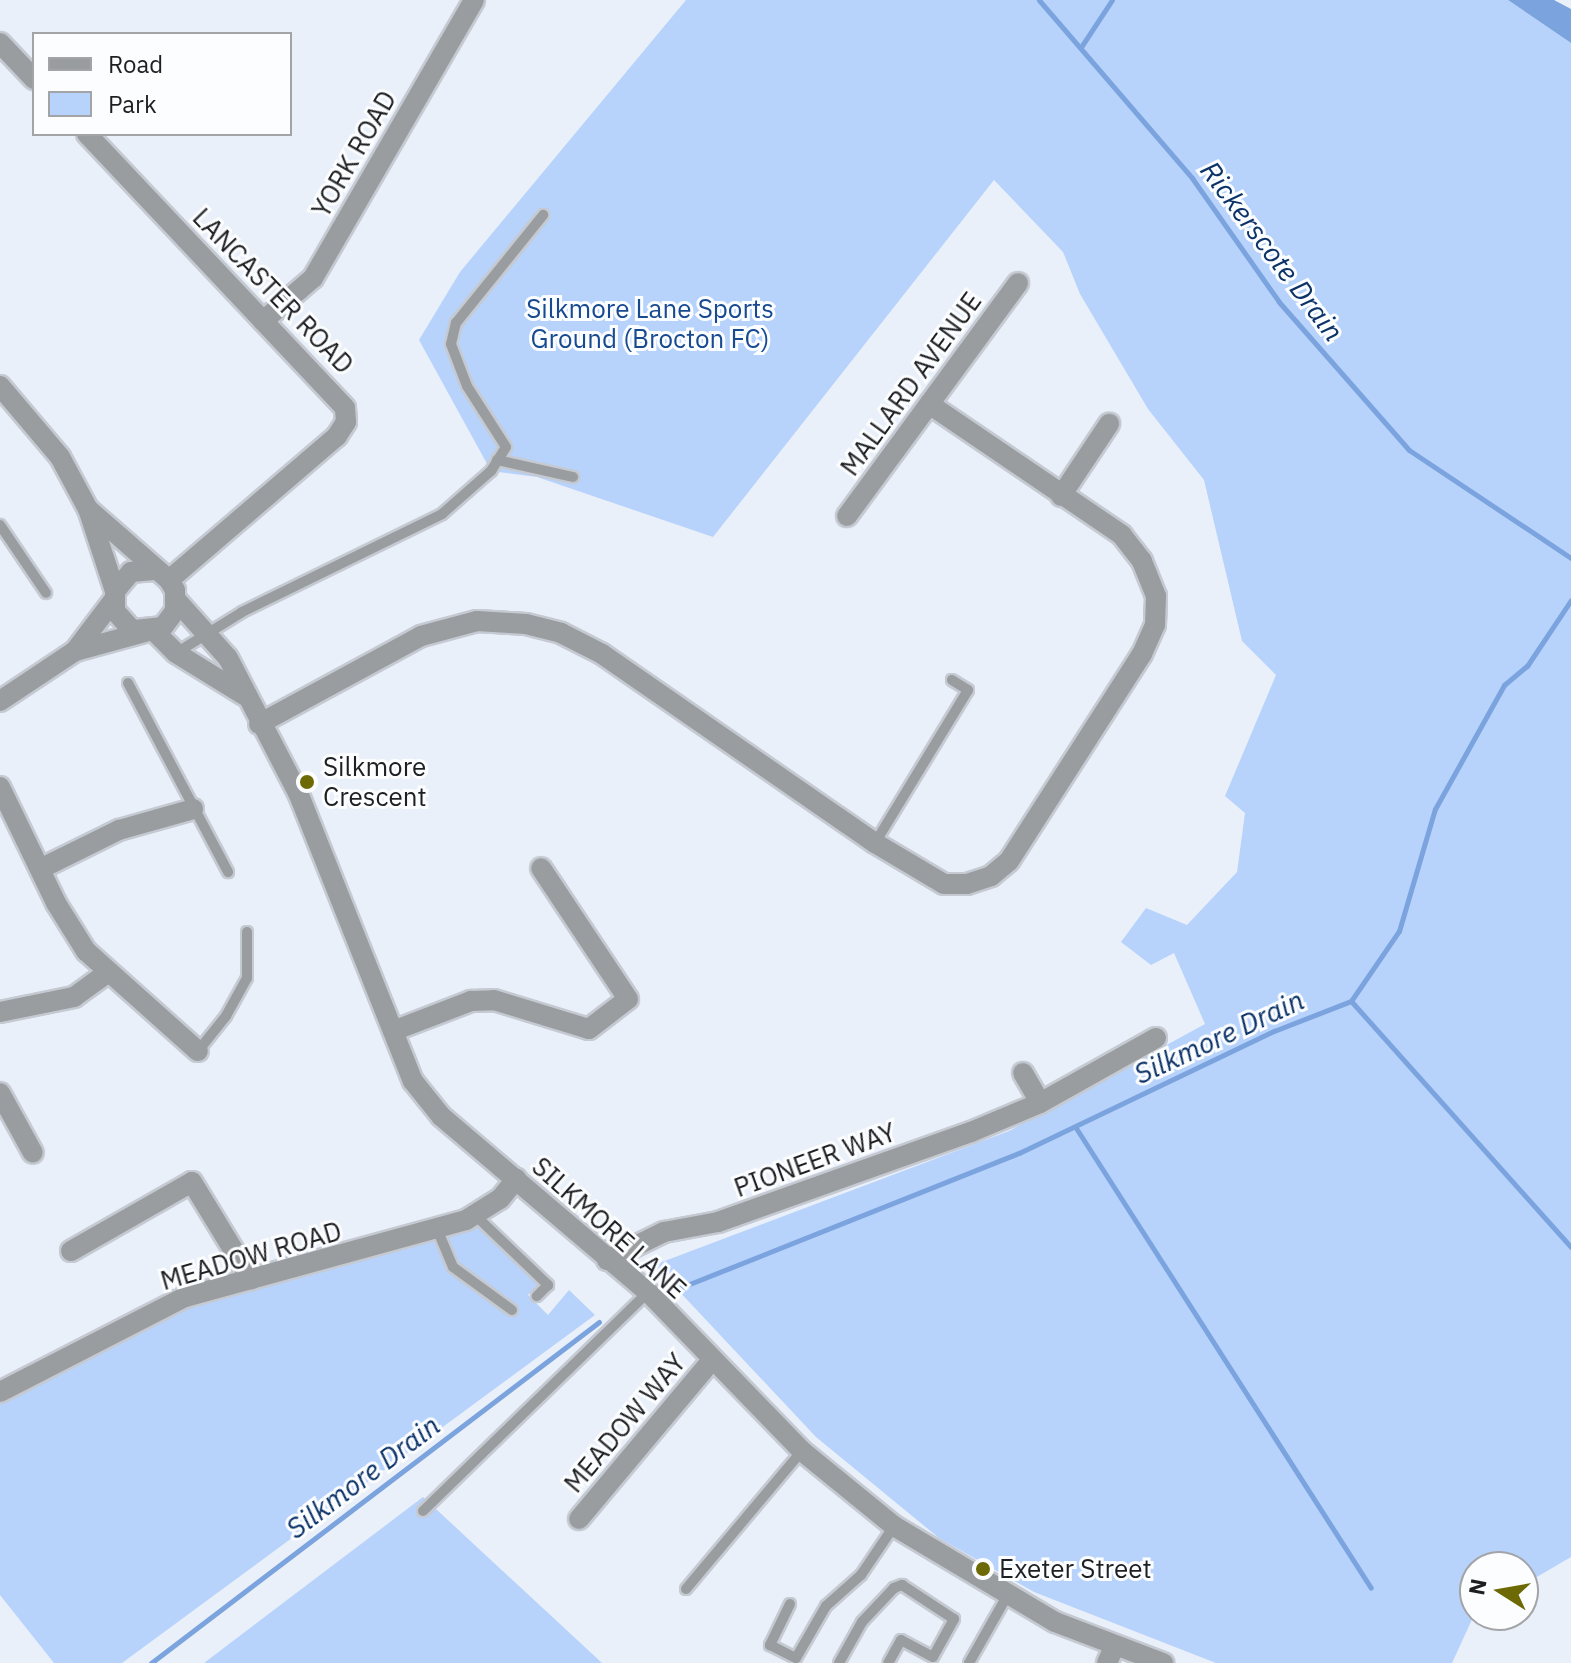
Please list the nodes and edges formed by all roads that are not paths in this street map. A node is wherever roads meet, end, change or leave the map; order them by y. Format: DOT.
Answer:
graph roads {
  1 [pos="474,0"];
  2 [pos="0,43"];
  3 [pos="32,77"];
  4 [pos="89,136"];
  5 [pos="543,215"];
  6 [pos="1018,283"];
  7 [pos="263,321"];
  8 [pos="0,386"];
  9 [pos="929,404"];
  10 [pos="1109,424"];
  11 [pos="497,460"];
  12 [pos="573,477"];
  13 [pos="1061,496"];
  14 [pos="88,509"];
  15 [pos="847,516"];
  16 [pos="0,525"];
  17 [pos="162,575"];
  18 [pos="46,593"];
  19 [pos="114,596"];
  20 [pos="177,601"];
  21 [pos="150,632"];
  22 [pos="209,632"];
  23 [pos="75,651"];
  24 [pos="176,653"];
  25 [pos="952,680"];
  26 [pos="128,683"];
  27 [pos="244,695"];
  28 [pos="0,701"];
  29 [pos="259,724"];
  30 [pos="0,787"];
  31 [pos="193,809"];
  32 [pos="875,843"];
  33 [pos="42,868"];
  34 [pos="541,868"];
  35 [pos="228,872"];
  36 [pos="247,932"];
  37 [pos="106,974"];
  38 [pos="0,1012"];
  39 [pos="393,1031"];
  40 [pos="1156,1038"];
  41 [pos="198,1051"];
  42 [pos="1023,1073"];
  43 [pos="0,1093"];
  44 [pos="1040,1103"];
  45 [pos="33,1153"];
  46 [pos="516,1179"];
  47 [pos="476,1216"];
  48 [pos="437,1229"];
  49 [pos="71,1251"];
  50 [pos="607,1260"];
  51 [pos="251,1279"];
  52 [pos="648,1292"];
  53 [pos="537,1296"];
  54 [pos="512,1310"];
  55 [pos="711,1361"];
  56 [pos="0,1392"];
  57 [pos="802,1451"];
  58 [pos="423,1511"];
  59 [pos="579,1519"];
  60 [pos="894,1526"];
  61 [pos="686,1589"];
  62 [pos="1007,1596"];
  63 [pos="790,1604"];
  64 [pos="1111,1655"];
  65 [pos="800,1661"];
  66 [pos="839,1663"];
  67 [pos="888,1663"];
  68 [pos="969,1663"];
  69 [pos="1163,1663"];
  1 -- 7 [label="street, YORK ROAD"];
  2 -- 3 [label="street"];
  4 -- 7 [label="street, LANCASTER ROAD"];
  5 -- 11 [label="lane"];
  6 -- 9 [label="street, MALLARD AVENUE"];
  7 -- 17 [label="street, LANCASTER ROAD"];
  8 -- 14 [label="street, SILKMORE LANE"];
  9 -- 13 [label="street"];
  9 -- 15 [label="street, MALLARD AVENUE"];
  10 -- 13 [label="street"];
  11 -- 12 [label="lane"];
  11 -- 22 [label="lane"];
  13 -- 32 [label="street"];
  14 -- 17 [label="street, SILKMORE LANE"];
  14 -- 19 [label="street, SILKMORE LANE"];
  16 -- 18 [label="lane"];
  17 -- 19 [label="street"];
  17 -- 20 [label="street, SILKMORE LANE"];
  19 -- 21 [label="street, SILKMORE LANE"];
  19 -- 23 [label="street"];
  20 -- 21 [label="street"];
  20 -- 22 [label="street, SILKMORE LANE"];
  21 -- 23 [label="street"];
  21 -- 24 [label="street, SILKMORE LANE"];
  22 -- 24 [label="lane"];
  22 -- 27 [label="street, SILKMORE LANE"];
  23 -- 28 [label="street"];
  24 -- 27 [label="street, SILKMORE LANE"];
  25 -- 32 [label="lane"];
  26 -- 31 [label="lane"];
  27 -- 29 [label="street, SILKMORE LANE"];
  29 -- 32 [label="street"];
  29 -- 39 [label="street, SILKMORE LANE"];
  30 -- 33 [label="street"];
  31 -- 33 [label="street"];
  31 -- 35 [label="lane"];
  33 -- 37 [label="street"];
  34 -- 39 [label="street"];
  36 -- 41 [label="lane"];
  37 -- 38 [label="street"];
  37 -- 41 [label="street"];
  39 -- 46 [label="street, SILKMORE LANE"];
  40 -- 44 [label="street, PIONEER WAY"];
  42 -- 44 [label="street"];
  43 -- 45 [label="street"];
  44 -- 50 [label="street, PIONEER WAY"];
  46 -- 47 [label="street, MEADOW ROAD"];
  46 -- 50 [label="street, SILKMORE LANE"];
  47 -- 48 [label="street, MEADOW ROAD"];
  47 -- 53 [label="lane"];
  48 -- 51 [label="street, MEADOW ROAD"];
  48 -- 54 [label="lane"];
  49 -- 51 [label="street"];
  50 -- 52 [label="street, SILKMORE LANE"];
  51 -- 56 [label="street, MEADOW ROAD"];
  52 -- 55 [label="street, SILKMORE LANE"];
  52 -- 58 [label="lane"];
  55 -- 57 [label="street, SILKMORE LANE"];
  55 -- 59 [label="street, MEADOW WAY"];
  57 -- 60 [label="street, SILKMORE LANE"];
  57 -- 61 [label="lane"];
  60 -- 62 [label="street, SILKMORE LANE"];
  60 -- 65 [label="lane"];
  62 -- 64 [label="street, SILKMORE LANE"];
  62 -- 68 [label="lane"];
  63 -- 65 [label="lane"];
  64 -- 69 [label="street, SILKMORE LANE"];
  66 -- 67 [label="lane"];
}
